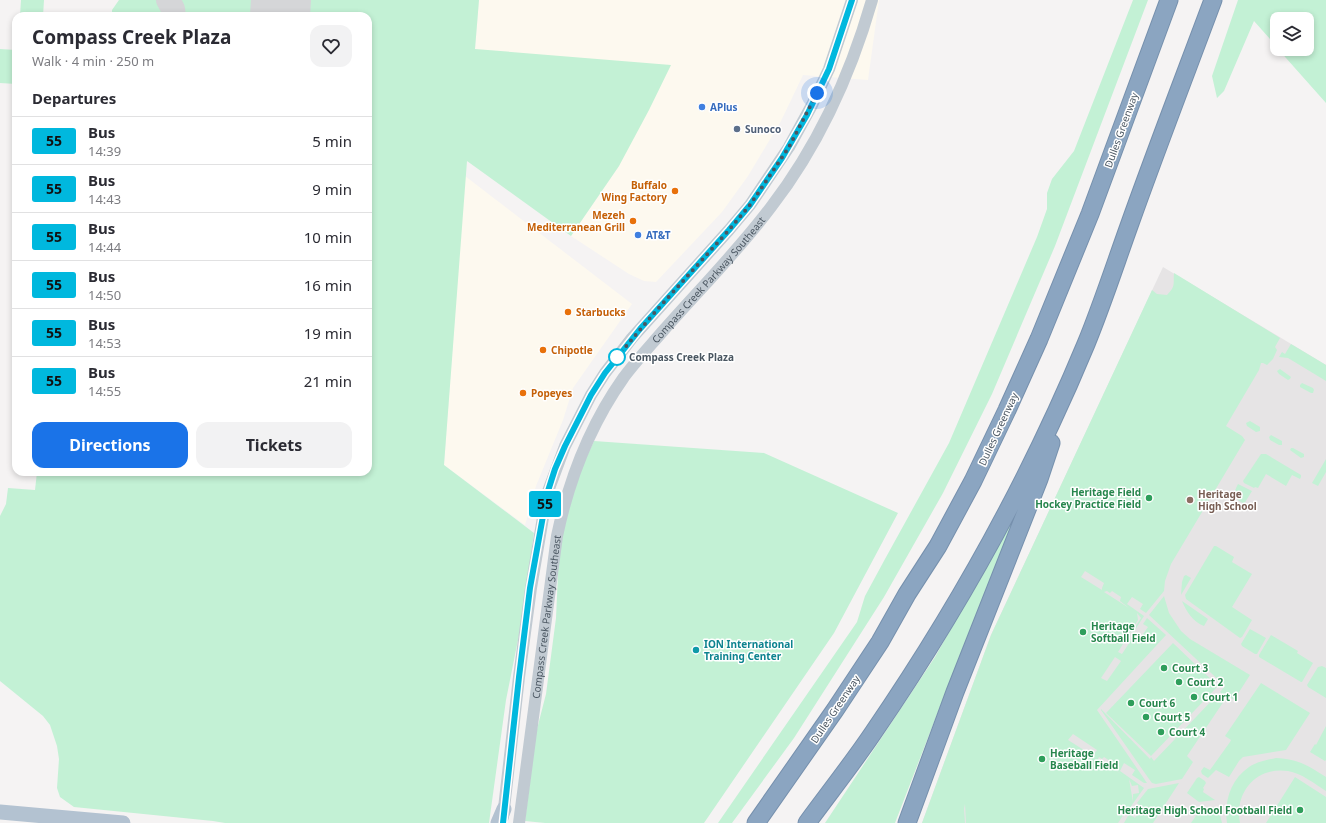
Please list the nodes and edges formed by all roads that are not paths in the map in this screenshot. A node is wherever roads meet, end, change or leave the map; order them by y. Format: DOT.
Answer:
graph roads {
  1 [pos="852,0"];
  2 [pos="872,0"];
  3 [pos="1169,0"];
  4 [pos="1213,0"];
  5 [pos="1077,366"];
  6 [pos="0,812"];
  7 [pos="503,816"];
  8 [pos="123,823"];
  9 [pos="498,823"];
  10 [pos="519,823"];
  11 [pos="756,823"];
  12 [pos="807,823"];
  13 [pos="907,823"];
  1 -- 7 [label="street, Compass Creek Parkway Southeast"];
  2 -- 10 [label="street, Compass Creek Parkway Southeast"];
  3 -- 11 [label="highway, Dulles Greenway"];
  4 -- 5 [label="highway"];
  5 -- 12 [label="highway"];
  5 -- 13 [label="highway"];
  6 -- 8 [label="main road"];
  7 -- 9 [label="main road"];
}
